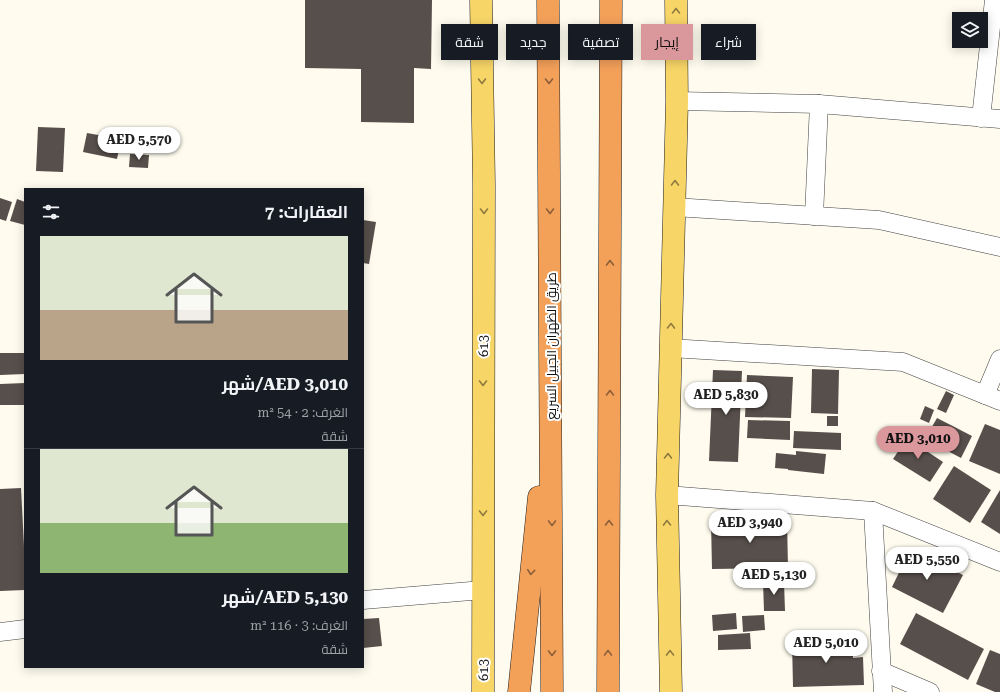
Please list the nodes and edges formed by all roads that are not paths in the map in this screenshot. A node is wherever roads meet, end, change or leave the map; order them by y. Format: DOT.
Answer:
graph roads {
  1 [pos="481,0"];
  2 [pos="548,0"];
  3 [pos="611,0"];
  4 [pos="676,0"];
  5 [pos="994,0"];
  6 [pos="676,101"];
  7 [pos="818,104"];
  8 [pos="981,118"];
  9 [pos="1000,119"];
  10 [pos="674,207"];
  11 [pos="814,216"];
  12 [pos="1000,247"];
  13 [pos="670,348"];
  14 [pos="1000,359"];
  15 [pos="551,380"];
  16 [pos="993,398"];
  17 [pos="667,495"];
  18 [pos="873,511"];
  19 [pos="1000,562"];
  20 [pos="483,590"];
  21 [pos="364,600"];
  22 [pos="24,629"];
  23 [pos="0,632"];
  24 [pos="881,671"];
  25 [pos="483,692"];
  26 [pos="519,692"];
  27 [pos="552,692"];
  28 [pos="608,692"];
  29 [pos="671,692"];
  30 [pos="883,692"];
  31 [pos="930,692"];
  1 -- 20 [label="main road, 613, one-way"];
  2 -- 15 [label="highway, طريق الظهران الجبيل السريع, one-way"];
  28 -- 3 [label="highway, one-way"];
  6 -- 4 [label="main road, one-way"];
  5 -- 8 [label="street"];
  6 -- 7 [label="street"];
  10 -- 6 [label="main road, one-way"];
  7 -- 8 [label="street"];
  7 -- 11 [label="street"];
  8 -- 9 [label="street"];
  10 -- 11 [label="street"];
  13 -- 10 [label="main road, one-way"];
  11 -- 12 [label="street"];
  13 -- 16 [label="street"];
  17 -- 13 [label="main road, one-way"];
  14 -- 16 [label="street"];
  15 -- 26 [label="highway, one-way"];
  15 -- 27 [label="highway, طريق الظهران الجبيل السريع, one-way"];
  17 -- 18 [label="street"];
  29 -- 17 [label="main road, one-way"];
  18 -- 19 [label="street"];
  18 -- 24 [label="street"];
  20 -- 21 [label="street"];
  20 -- 25 [label="main road, 613"];
  22 -- 23 [label="street"];
  24 -- 30 [label="street"];
  24 -- 31 [label="street"];
}
